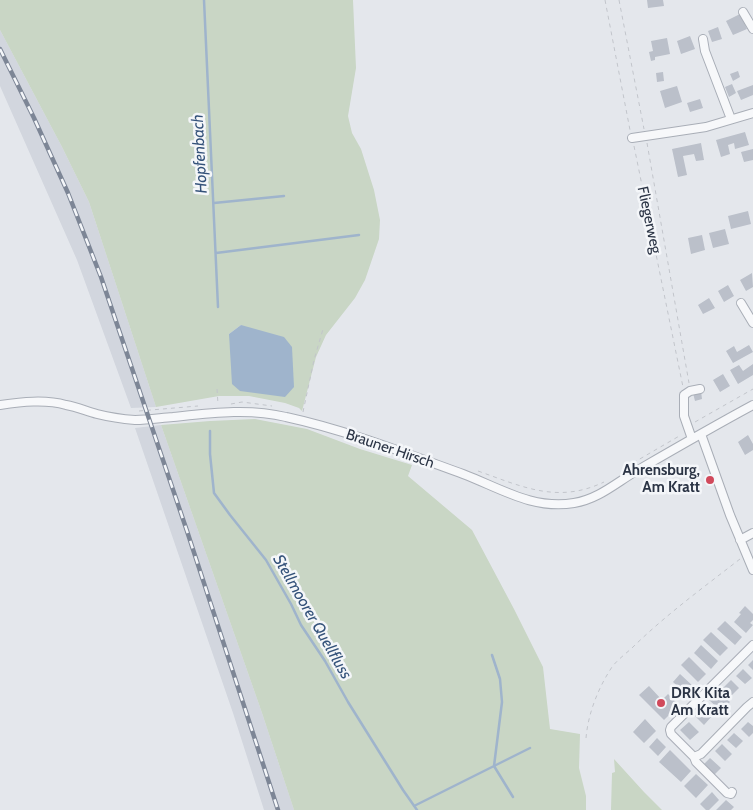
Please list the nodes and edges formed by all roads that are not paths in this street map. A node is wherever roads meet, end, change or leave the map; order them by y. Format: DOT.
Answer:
graph roads {
  1 [pos="743,12"];
  2 [pos="753,29"];
  3 [pos="703,39"];
  4 [pos="752,115"];
  5 [pos="731,119"];
  6 [pos="632,138"];
  7 [pos="741,304"];
  8 [pos="753,322"];
  9 [pos="700,389"];
  10 [pos="0,405"];
  11 [pos="753,405"];
  12 [pos="701,434"];
  13 [pos="692,439"];
  14 [pos="753,533"];
  15 [pos="740,540"];
  16 [pos="753,570"];
  17 [pos="753,645"];
  18 [pos="753,702"];
  19 [pos="694,757"];
  20 [pos="732,792"];
  1 -- 2 [label="street"];
  3 -- 5 [label="street"];
  4 -- 5 [label="street"];
  5 -- 6 [label="street"];
  7 -- 8 [label="street"];
  9 -- 13 [label="street"];
  10 -- 13 [label="street, Brauner Hirsch"];
  11 -- 12 [label="street, Brauner Hirsch"];
  12 -- 13 [label="street, Brauner Hirsch"];
  12 -- 15 [label="street"];
  14 -- 15 [label="street"];
  15 -- 16 [label="street"];
  17 -- 19 [label="street"];
  18 -- 19 [label="street"];
  19 -- 20 [label="street"];
}
